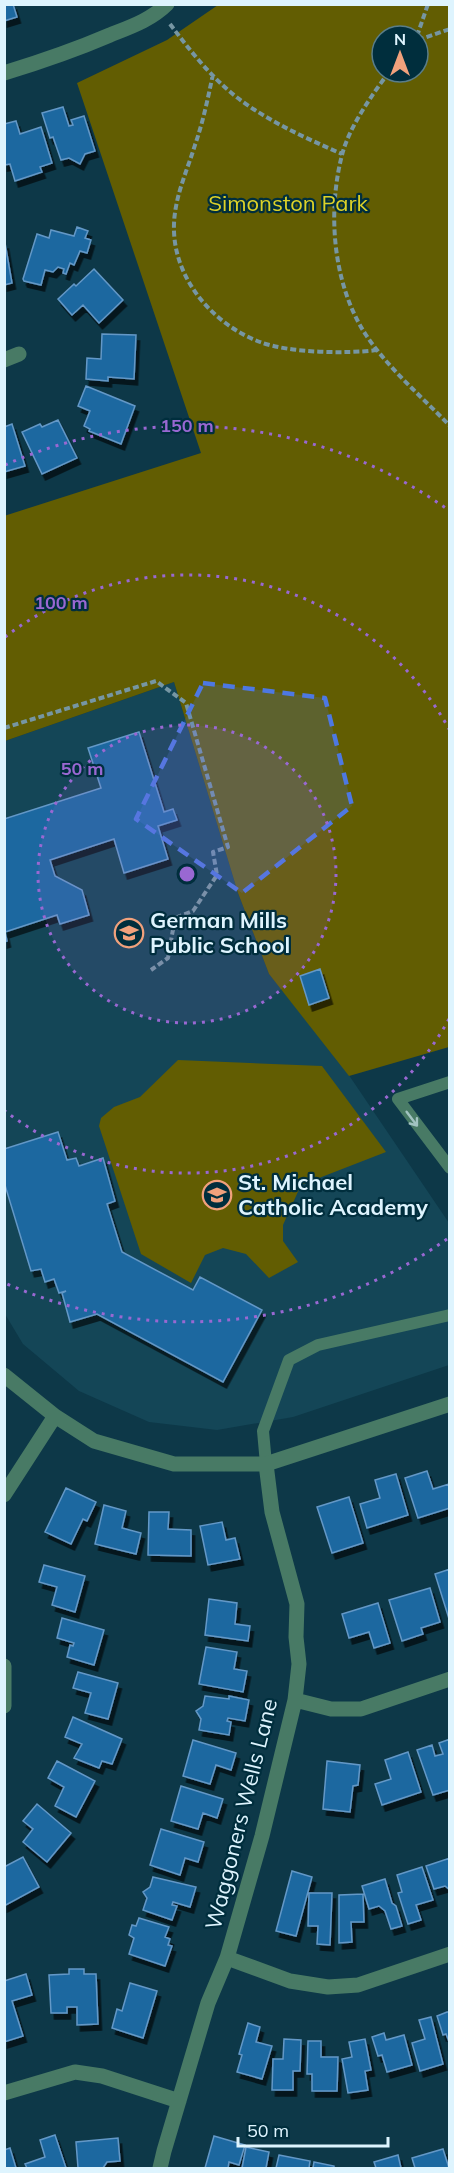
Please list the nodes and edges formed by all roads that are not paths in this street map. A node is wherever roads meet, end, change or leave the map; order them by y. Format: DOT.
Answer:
graph roads {
  1 [pos="164,8"];
  2 [pos="4,73"];
  3 [pos="20,354"];
  4 [pos="4,360"];
  5 [pos="450,1082"];
  6 [pos="450,1168"];
  7 [pos="450,1315"];
  8 [pos="4,1375"];
  9 [pos="450,1404"];
  10 [pos="55,1416"];
  11 [pos="266,1464"];
  12 [pos="4,1495"];
  13 [pos="4,1666"];
  14 [pos="450,1679"];
  15 [pos="295,1700"];
  16 [pos="4,1706"];
  17 [pos="450,1954"];
  18 [pos="227,1958"];
  19 [pos="4,2093"];
  20 [pos="179,2101"];
  21 [pos="160,2169"];
  1 -- 2 [label="street"];
  3 -- 4 [label="street"];
  5 -- 6 [label="lane, one-way"];
  7 -- 11 [label="lane"];
  8 -- 10 [label="street"];
  9 -- 11 [label="street"];
  10 -- 11 [label="street"];
  10 -- 12 [label="street"];
  11 -- 15 [label="street, Waggoners Wells Lane"];
  13 -- 16 [label="street"];
  14 -- 15 [label="street"];
  15 -- 18 [label="street, Waggoners Wells Lane"];
  17 -- 18 [label="street"];
  18 -- 20 [label="street, Waggoners Wells Lane"];
  19 -- 20 [label="street"];
  20 -- 21 [label="street, Waggoners Wells Lane"];
}
